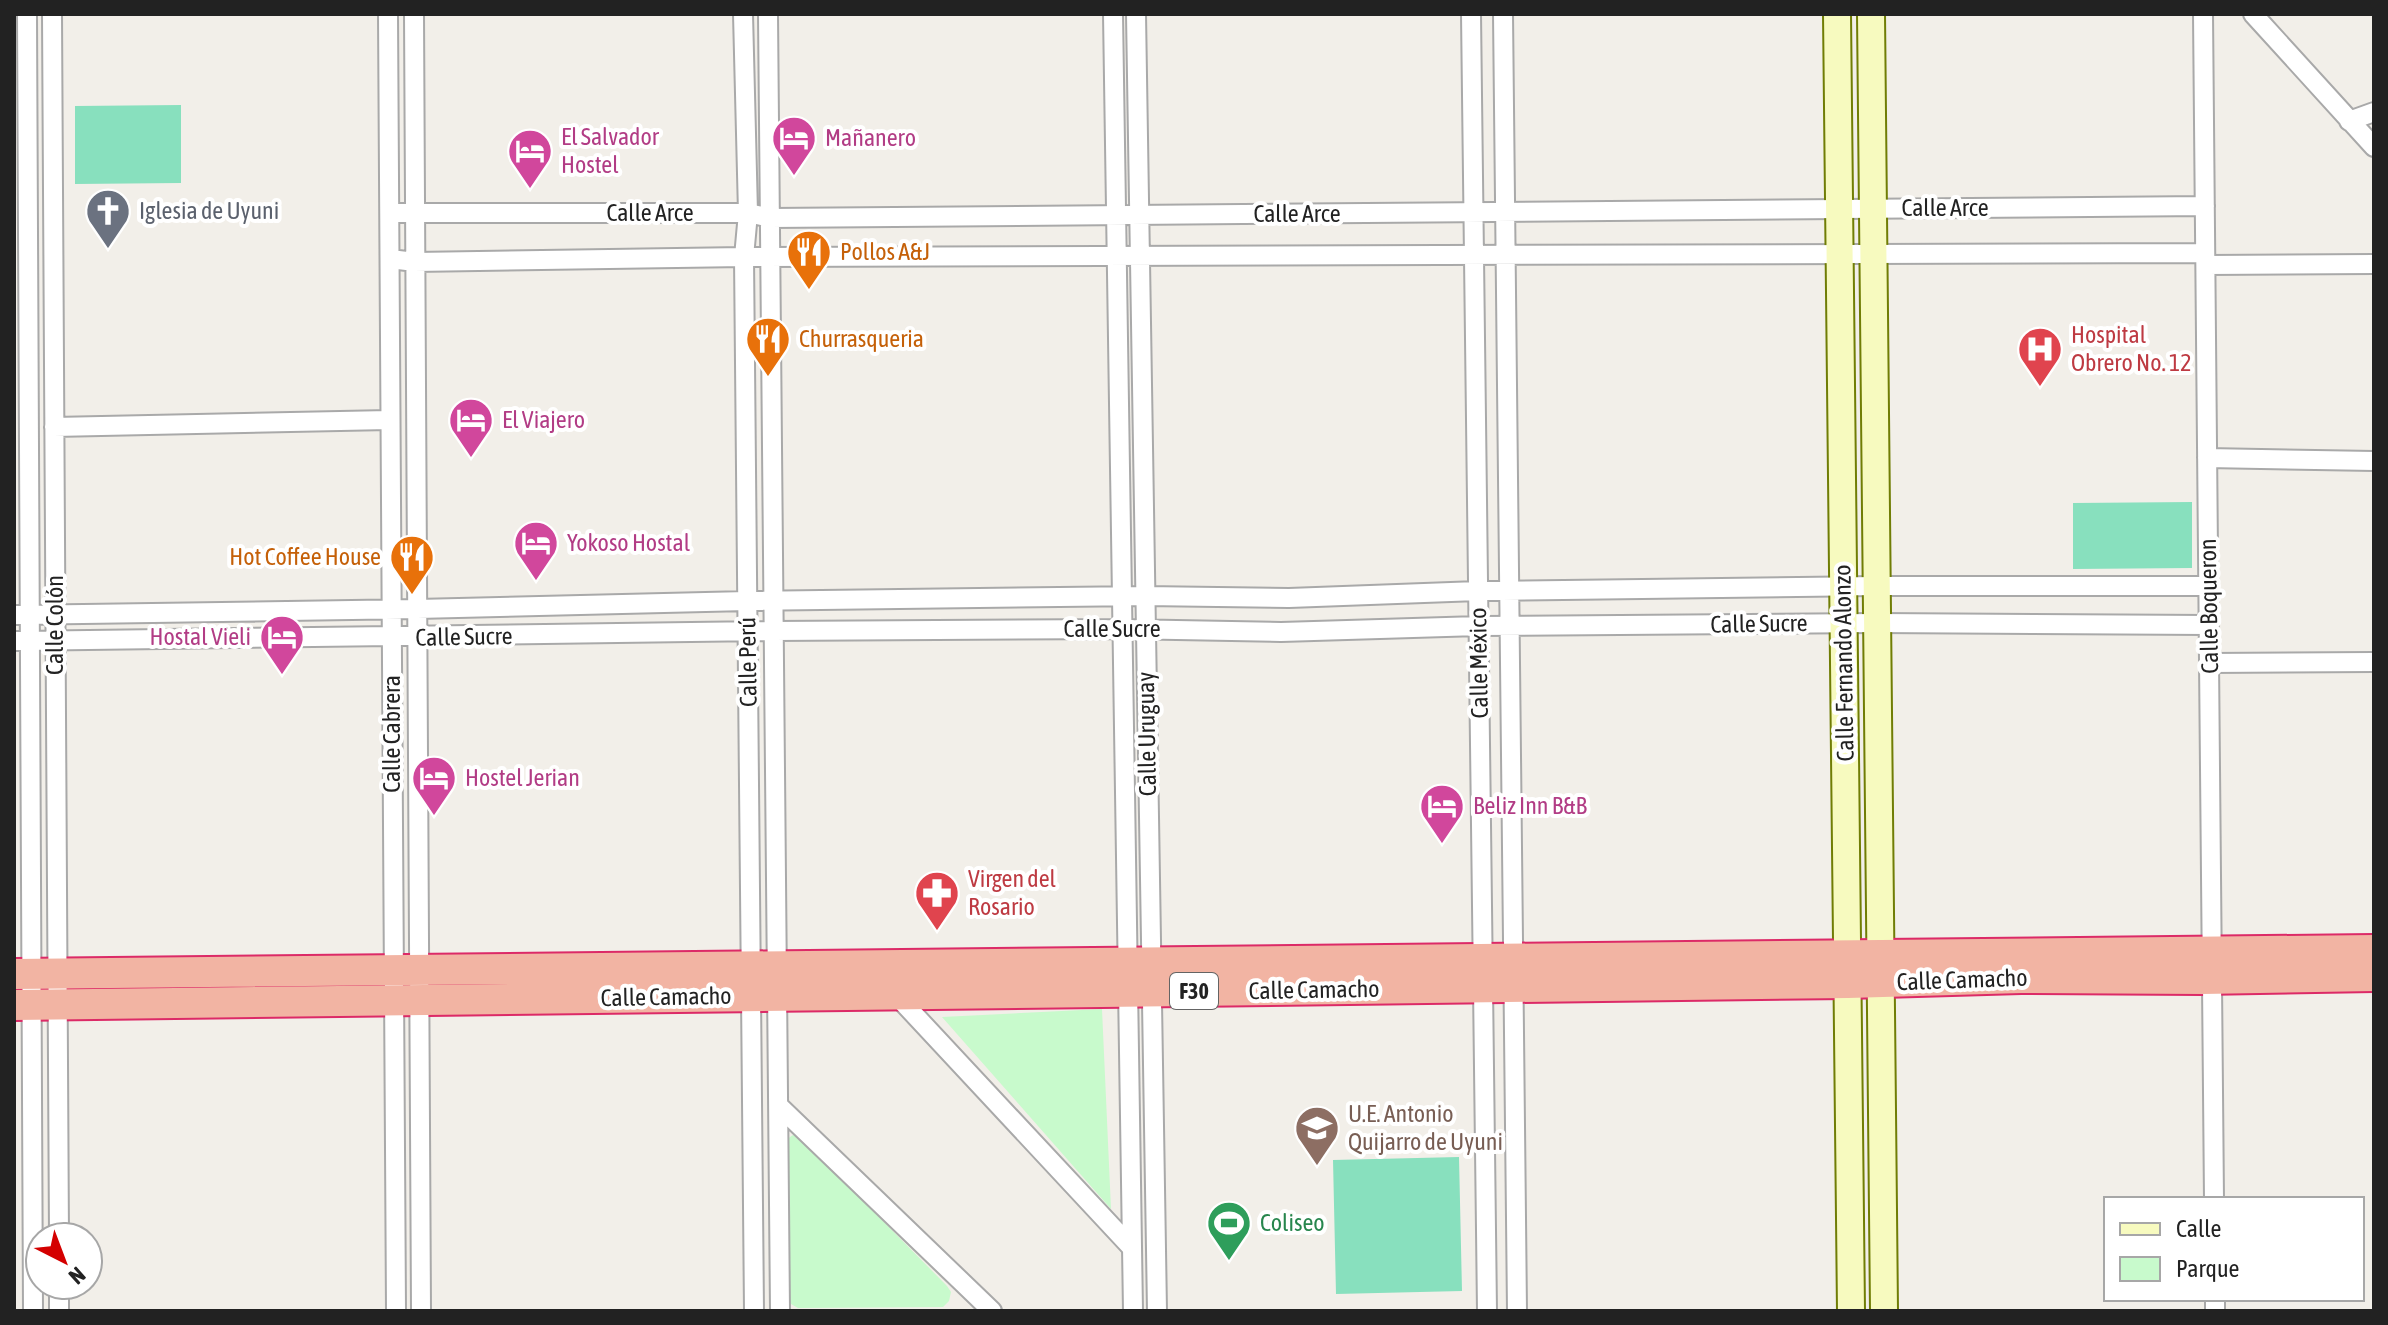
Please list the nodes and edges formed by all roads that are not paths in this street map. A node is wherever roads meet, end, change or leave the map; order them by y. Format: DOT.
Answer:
graph roads {
  1 [pos="27,14"];
  2 [pos="52,14"];
  3 [pos="388,14"];
  4 [pos="414,14"];
  5 [pos="743,14"];
  6 [pos="768,14"];
  7 [pos="1113,14"];
  8 [pos="1136,14"];
  9 [pos="1471,14"];
  10 [pos="1503,14"];
  11 [pos="1837,14"];
  12 [pos="1871,14"];
  13 [pos="2203,14"];
  14 [pos="2256,15"];
  15 [pos="2374,112"];
  16 [pos="2349,121"];
  17 [pos="2374,147"];
  18 [pos="2205,206"];
  19 [pos="1873,209"];
  20 [pos="1839,210"];
  21 [pos="1505,212"];
  22 [pos="390,213"];
  23 [pos="415,213"];
  24 [pos="748,213"];
  25 [pos="1474,213"];
  26 [pos="1116,215"];
  27 [pos="1139,215"];
  28 [pos="771,218"];
  29 [pos="1873,253"];
  30 [pos="1840,254"];
  31 [pos="1474,255"];
  32 [pos="1506,255"];
  33 [pos="1117,256"];
  34 [pos="1140,256"];
  35 [pos="744,257"];
  36 [pos="769,257"];
  37 [pos="390,259"];
  38 [pos="2206,259"];
  39 [pos="415,262"];
  40 [pos="2374,264"];
  41 [pos="389,420"];
  42 [pos="54,427"];
  43 [pos="2207,458"];
  44 [pos="2374,461"];
  45 [pos="1876,586"];
  46 [pos="2208,586"];
  47 [pos="1843,587"];
  48 [pos="1478,591"];
  49 [pos="1509,591"];
  50 [pos="1122,596"];
  51 [pos="1145,596"];
  52 [pos="747,601"];
  53 [pos="773,601"];
  54 [pos="392,609"];
  55 [pos="417,609"];
  56 [pos="22,615"];
  57 [pos="55,615"];
  58 [pos="1844,623"];
  59 [pos="1877,623"];
  60 [pos="2209,625"];
  61 [pos="1479,626"];
  62 [pos="1510,626"];
  63 [pos="1122,629"];
  64 [pos="1146,629"];
  65 [pos="773,631"];
  66 [pos="748,632"];
  67 [pos="392,637"];
  68 [pos="417,638"];
  69 [pos="22,641"];
  70 [pos="55,641"];
  71 [pos="2374,662"];
  72 [pos="2209,663"];
  73 [pos="2374,950"];
  74 [pos="764,966"];
  75 [pos="2212,966"];
  76 [pos="1848,969"];
  77 [pos="1880,969"];
  78 [pos="406,970"];
  79 [pos="34,973"];
  80 [pos="1483,973"];
  81 [pos="1513,973"];
  82 [pos="2374,976"];
  83 [pos="1139,977"];
  84 [pos="896,995"];
  85 [pos="764,996"];
  86 [pos="407,1001"];
  87 [pos="34,1005"];
  88 [pos="779,1106"];
  89 [pos="2214,1197"];
  90 [pos="57,1221"];
  91 [pos="1131,1247"];
  92 [pos="33,1311"];
  93 [pos="396,1311"];
  94 [pos="421,1311"];
  95 [pos="754,1311"];
  96 [pos="780,1311"];
  97 [pos="992,1311"];
  98 [pos="1133,1311"];
  99 [pos="1157,1311"];
  100 [pos="1487,1311"];
  101 [pos="1517,1311"];
  102 [pos="1851,1311"];
  103 [pos="1884,1311"];
  1 -- 56 [label="street, Calle Colón"];
  2 -- 42 [label="street, Calle Colón"];
  3 -- 22 [label="street, Calle Cabrera"];
  4 -- 23 [label="street, Calle Cabrera"];
  5 -- 24 [label="street, Calle Perú"];
  6 -- 28 [label="street, Calle Perú"];
  7 -- 26 [label="street, Calle Uruguay"];
  8 -- 27 [label="street, Calle Uruguay"];
  9 -- 25 [label="street, Calle México"];
  10 -- 21 [label="street, Calle México"];
  11 -- 20 [label="main road, Calle Fernando Alonzo"];
  12 -- 19 [label="main road, Calle Fernando Alonzo"];
  13 -- 18 [label="street, Calle Boqueron"];
  14 -- 16 [label="street"];
  15 -- 16 [label="street"];
  16 -- 17 [label="street"];
  18 -- 19 [label="street, Calle Arce"];
  18 -- 38 [label="street, Calle Boqueron"];
  19 -- 20 [label="street, Calle Arce"];
  19 -- 29 [label="main road, Calle Fernando Alonzo"];
  20 -- 21 [label="street, Calle Arce"];
  20 -- 30 [label="main road, Calle Fernando Alonzo"];
  21 -- 25 [label="street, Calle Arce"];
  21 -- 32 [label="street, Calle México"];
  22 -- 23 [label="street, Calle Arce"];
  22 -- 37 [label="street, Calle Cabrera"];
  23 -- 24 [label="street, Calle Arce"];
  23 -- 39 [label="street, Calle Cabrera"];
  24 -- 28 [label="street, Calle Arce"];
  24 -- 35 [label="street, Calle Perú"];
  25 -- 27 [label="street, Calle Arce"];
  25 -- 31 [label="street, Calle México"];
  26 -- 27 [label="street, Calle Arce"];
  26 -- 28 [label="street, Calle Arce"];
  26 -- 33 [label="street, Calle Uruguay"];
  27 -- 34 [label="street, Calle Uruguay"];
  28 -- 36 [label="street, Calle Perú"];
  29 -- 30 [label="street, Calle Arce"];
  29 -- 38 [label="street, Calle Arce"];
  29 -- 45 [label="main road, Calle Fernando Alonzo"];
  30 -- 32 [label="street, Calle Arce"];
  30 -- 47 [label="main road, Calle Fernando Alonzo"];
  31 -- 32 [label="street, Calle Arce"];
  31 -- 34 [label="street, Calle Arce"];
  31 -- 48 [label="street, Calle México"];
  32 -- 49 [label="street, Calle México"];
  33 -- 34 [label="street, Calle Arce"];
  33 -- 36 [label="street, Calle Arce"];
  33 -- 50 [label="street, Calle Uruguay"];
  34 -- 51 [label="street, Calle Uruguay"];
  35 -- 36 [label="street, Calle Arce"];
  35 -- 39 [label="street, Calle Arce"];
  35 -- 52 [label="street, Calle Perú"];
  36 -- 53 [label="street, Calle Perú"];
  37 -- 39 [label="street, Calle Arce"];
  37 -- 41 [label="street, Calle Cabrera"];
  38 -- 40 [label="street, Calle Arce"];
  38 -- 43 [label="street, Calle Boqueron"];
  39 -- 55 [label="street, Calle Cabrera"];
  41 -- 42 [label="street"];
  41 -- 54 [label="street, Calle Cabrera"];
  42 -- 57 [label="street, Calle Colón"];
  43 -- 44 [label="street"];
  43 -- 46 [label="street, Calle Boqueron"];
  45 -- 46 [label="street, Calle Sucre"];
  45 -- 47 [label="street, Calle Sucre"];
  45 -- 59 [label="main road, Calle Fernando Alonzo"];
  46 -- 60 [label="street, Calle Boqueron"];
  47 -- 49 [label="street, Calle Sucre"];
  47 -- 58 [label="main road, Calle Fernando Alonzo"];
  48 -- 49 [label="street, Calle Sucre"];
  48 -- 51 [label="street, Calle Sucre"];
  48 -- 61 [label="street, Calle México"];
  49 -- 62 [label="street, Calle México"];
  50 -- 51 [label="street, Calle Sucre"];
  50 -- 53 [label="street, Calle Sucre"];
  50 -- 63 [label="street, Calle Uruguay"];
  51 -- 64 [label="street, Calle Uruguay"];
  52 -- 53 [label="street, Calle Sucre"];
  52 -- 55 [label="street, Calle Sucre"];
  52 -- 66 [label="street, Calle Perú"];
  53 -- 65 [label="street, Calle Perú"];
  54 -- 55 [label="street, Calle Sucre"];
  54 -- 57 [label="street, Calle Sucre"];
  54 -- 67 [label="street, Calle Cabrera"];
  55 -- 68 [label="street, Calle Cabrera"];
  56 -- 57 [label="street, Calle Sucre"];
  56 -- 69 [label="street, Calle Colón"];
  57 -- 70 [label="street, Calle Colón"];
  58 -- 59 [label="street, Calle Sucre"];
  58 -- 62 [label="street, Calle Sucre"];
  58 -- 76 [label="main road, Calle Fernando Alonzo"];
  59 -- 60 [label="street, Calle Sucre"];
  59 -- 77 [label="main road, Calle Fernando Alonzo"];
  60 -- 72 [label="street, Calle Boqueron"];
  61 -- 62 [label="street, Calle Sucre"];
  61 -- 64 [label="street, Calle Sucre"];
  61 -- 80 [label="street, Calle México"];
  62 -- 81 [label="street, Calle México"];
  63 -- 64 [label="street, Calle Sucre"];
  63 -- 65 [label="street, Calle Sucre"];
  63 -- 83 [label="street, Calle Uruguay"];
  64 -- 83 [label="street, Calle Uruguay"];
  65 -- 66 [label="street, Calle Sucre"];
  65 -- 74 [label="street, Calle Perú"];
  66 -- 68 [label="street, Calle Sucre"];
  66 -- 74 [label="street, Calle Perú"];
  67 -- 68 [label="street, Calle Sucre"];
  67 -- 70 [label="street, Calle Sucre"];
  67 -- 78 [label="street, Calle Cabrera"];
  68 -- 78 [label="street, Calle Cabrera"];
  69 -- 70 [label="street, Calle Sucre"];
  69 -- 79 [label="street, Calle Colón"];
  70 -- 79 [label="street, Calle Colón"];
  71 -- 72 [label="street"];
  72 -- 75 [label="street, Calle Boqueron"];
  73 -- 75 [label="highway, Calle Camacho / F30"];
  74 -- 78 [label="highway, Calle Camacho / F30"];
  74 -- 83 [label="highway, Calle Camacho / F30"];
  74 -- 85 [label="street, Calle Perú"];
  74 -- 85 [label="street, Calle Perú"];
  75 -- 77 [label="highway, Calle Camacho / F30"];
  75 -- 82 [label="highway, Calle Camacho / F30"];
  75 -- 89 [label="street, Calle Boqueron"];
  76 -- 77 [label="highway, Calle Camacho / F30"];
  76 -- 81 [label="highway, Calle Camacho / F30"];
  76 -- 102 [label="main road, Calle Fernando Alonzo"];
  77 -- 103 [label="main road, Calle Fernando Alonzo"];
  78 -- 79 [label="highway, Calle Camacho / F30"];
  78 -- 86 [label="street, Calle Cabrera"];
  79 -- 87 [label="street, Calle Colón"];
  79 -- 87 [label="street, Calle Colón"];
  80 -- 81 [label="highway, Calle Camacho / F30"];
  80 -- 83 [label="highway, Calle Camacho / F30"];
  80 -- 100 [label="street, Calle México"];
  81 -- 101 [label="street, Calle México"];
  83 -- 84 [label="highway, Calle Camacho / F30"];
  83 -- 91 [label="street, Calle Uruguay"];
  83 -- 99 [label="street, Calle Uruguay"];
  84 -- 85 [label="highway, Calle Camacho / F30"];
  84 -- 91 [label="street"];
  85 -- 86 [label="highway, Calle Camacho / F30"];
  85 -- 88 [label="street, Calle Perú"];
  85 -- 95 [label="street, Calle Perú"];
  86 -- 87 [label="highway, Calle Camacho / F30"];
  86 -- 93 [label="street, Calle Cabrera"];
  86 -- 94 [label="street, Calle Cabrera"];
  87 -- 90 [label="street, Calle Colón"];
  87 -- 92 [label="street, Calle Colón"];
  88 -- 96 [label="street, Calle Perú"];
  88 -- 97 [label="street"];
  91 -- 98 [label="street, Calle Uruguay"];
}
